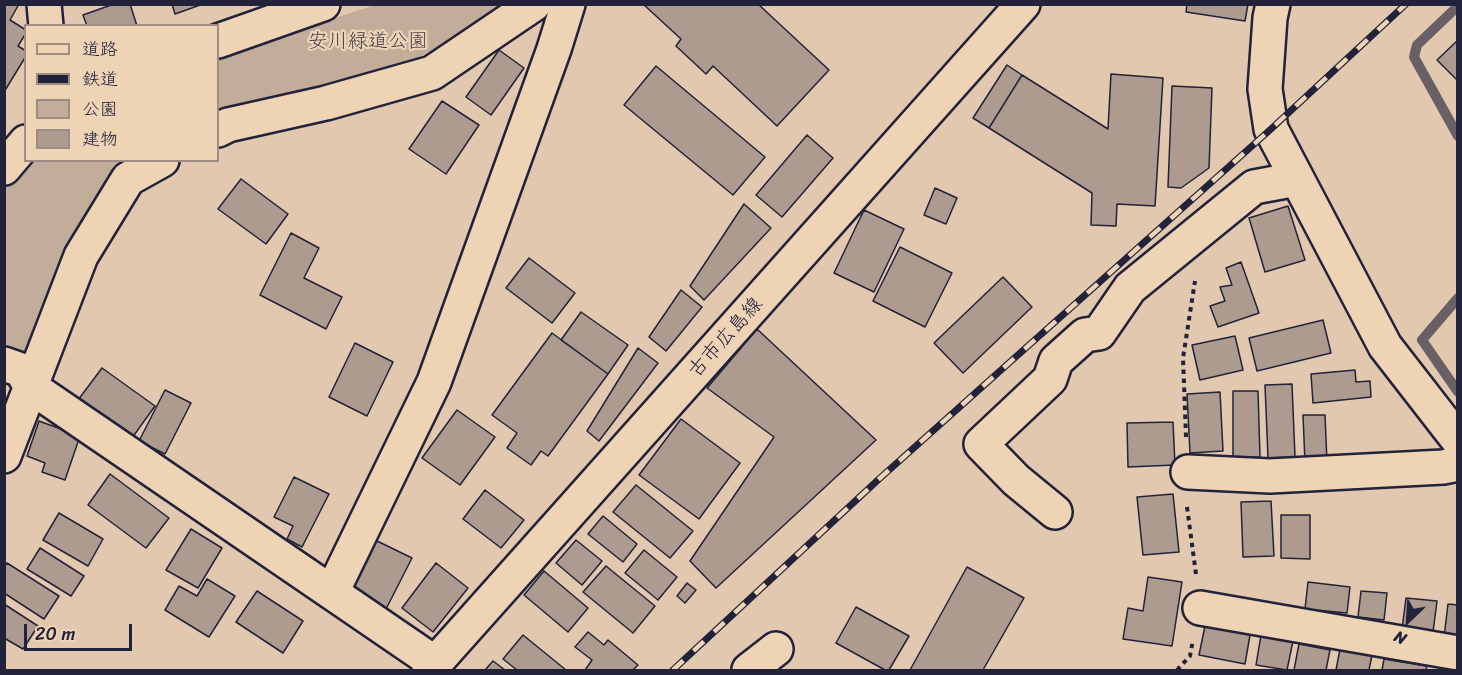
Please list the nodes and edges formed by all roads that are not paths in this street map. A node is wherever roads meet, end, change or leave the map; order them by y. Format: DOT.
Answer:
graph roads {
  1 [pos="44,4"];
  2 [pos="323,4"];
  3 [pos="534,4"];
  4 [pos="568,4"];
  5 [pos="1023,4"];
  6 [pos="1273,4"];
  7 [pos="46,24"];
  8 [pos="219,41"];
  9 [pos="219,130"];
  10 [pos="24,144"];
  11 [pos="158,162"];
  12 [pos="4,168"];
  13 [pos="1297,179"];
  14 [pos="4,364"];
  15 [pos="30,387"];
  16 [pos="1458,440"];
  17 [pos="4,456"];
  18 [pos="1458,464"];
  19 [pos="1188,472"];
  20 [pos="1055,512"];
  21 [pos="332,592"];
  22 [pos="1200,608"];
  23 [pos="776,649"];
  24 [pos="1458,653"];
  25 [pos="432,667"];
  26 [pos="749,670"];
  1 -- 7 [label="street"];
  2 -- 8 [label="street"];
  3 -- 9 [label="street"];
  4 -- 21 [label="street"];
  5 -- 25 [label="street, 古市広島線"];
  6 -- 13 [label="street"];
  10 -- 12 [label="street"];
  11 -- 15 [label="street"];
  13 -- 16 [label="street"];
  13 -- 20 [label="street"];
  14 -- 15 [label="street"];
  15 -- 17 [label="street"];
  15 -- 21 [label="street"];
  18 -- 19 [label="street"];
  21 -- 25 [label="street"];
  22 -- 24 [label="street"];
  23 -- 26 [label="street"];
}
